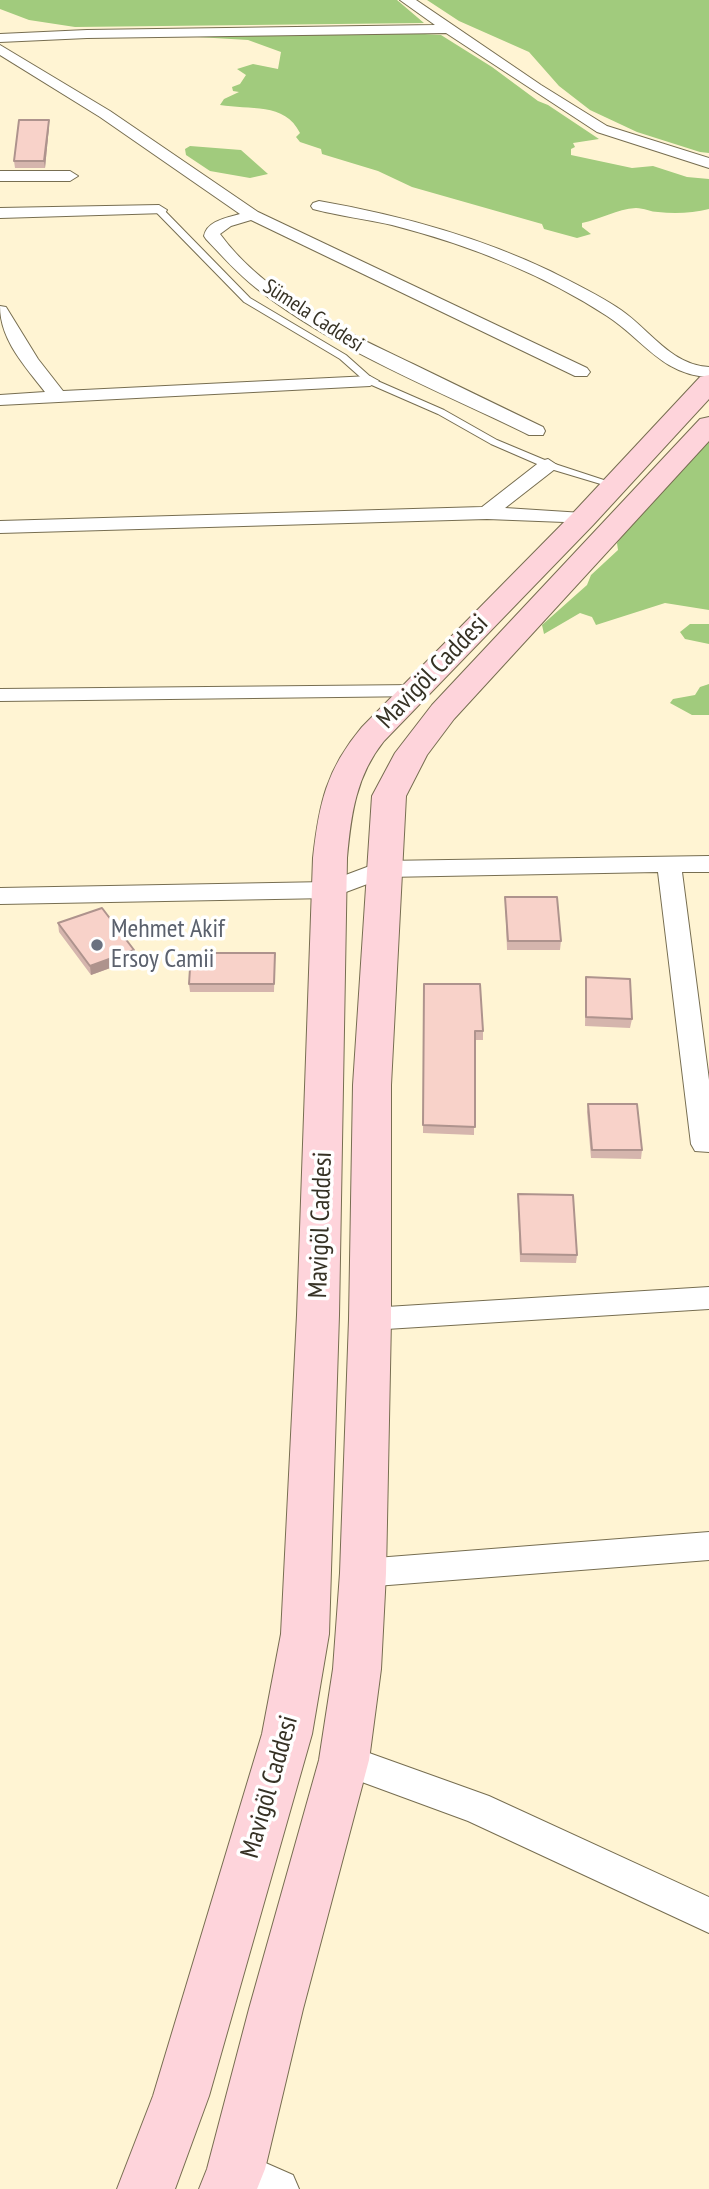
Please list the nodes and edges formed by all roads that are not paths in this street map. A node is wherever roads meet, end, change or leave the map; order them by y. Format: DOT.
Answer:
graph roads {
  1 [pos="407,0"];
  2 [pos="13,23"];
  3 [pos="446,29"];
  4 [pos="87,34"];
  5 [pos="0,38"];
  6 [pos="0,49"];
  7 [pos="709,163"];
  8 [pos="0,176"];
  9 [pos="70,176"];
  10 [pos="319,206"];
  11 [pos="159,210"];
  12 [pos="0,213"];
  13 [pos="252,215"];
  14 [pos="0,311"];
  15 [pos="581,372"];
  16 [pos="709,372"];
  17 [pos="370,380"];
  18 [pos="709,383"];
  19 [pos="59,398"];
  20 [pos="0,400"];
  21 [pos="709,425"];
  22 [pos="536,431"];
  23 [pos="548,464"];
  24 [pos="614,485"];
  25 [pos="487,513"];
  26 [pos="583,519"];
  27 [pos="0,527"];
  28 [pos="415,691"];
  29 [pos="0,695"];
  30 [pos="669,864"];
  31 [pos="709,864"];
  32 [pos="383,869"];
  33 [pos="330,890"];
  34 [pos="0,896"];
  35 [pos="704,1144"];
  36 [pos="709,1298"];
  37 [pos="370,1319"];
  38 [pos="709,1546"];
  39 [pos="363,1573"];
  40 [pos="344,1760"];
  41 [pos="709,1915"];
  42 [pos="232,2179"];
  43 [pos="146,2189"];
  44 [pos="279,2189"];
  1 -- 3 [label="street"];
  2 -- 4 [label="street"];
  3 -- 4 [label="street"];
  3 -- 7 [label="street"];
  4 -- 5 [label="street"];
  6 -- 13 [label="street"];
  8 -- 9 [label="street"];
  10 -- 16 [label="street"];
  11 -- 12 [label="street, Sümela Caddesi"];
  11 -- 17 [label="lane, Sümela Caddesi"];
  13 -- 15 [label="street"];
  13 -- 22 [label="street"];
  14 -- 19 [label="street"];
  17 -- 19 [label="street"];
  17 -- 23 [label="lane, Sümela Caddesi"];
  18 -- 24 [label="main road, Mavigöl Caddesi"];
  19 -- 20 [label="street"];
  21 -- 32 [label="main road, Mavigöl Caddesi"];
  23 -- 24 [label="lane, Sümela Caddesi"];
  23 -- 25 [label="street"];
  24 -- 26 [label="main road, Mavigöl Caddesi"];
  25 -- 26 [label="street"];
  25 -- 27 [label="street"];
  26 -- 28 [label="main road, Mavigöl Caddesi"];
  28 -- 29 [label="street"];
  28 -- 33 [label="main road, Mavigöl Caddesi"];
  30 -- 31 [label="street"];
  30 -- 32 [label="street"];
  30 -- 35 [label="street"];
  32 -- 33 [label="street"];
  32 -- 37 [label="main road, Mavigöl Caddesi"];
  33 -- 34 [label="street"];
  33 -- 43 [label="main road, Mavigöl Caddesi"];
  36 -- 37 [label="street"];
  37 -- 39 [label="main road, Mavigöl Caddesi"];
  38 -- 39 [label="street"];
  39 -- 40 [label="main road, Mavigöl Caddesi"];
  40 -- 41 [label="street"];
  40 -- 42 [label="main road, Mavigöl Caddesi"];
  42 -- 44 [label="street"];
}
